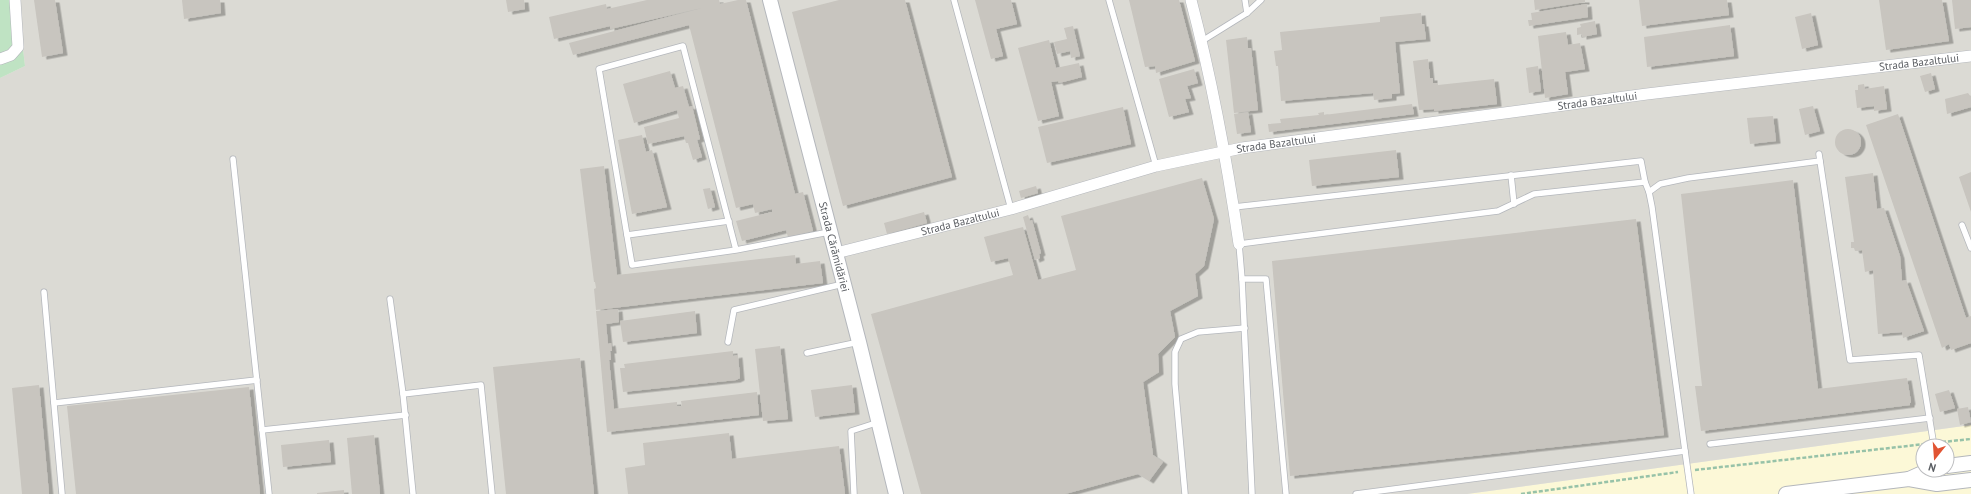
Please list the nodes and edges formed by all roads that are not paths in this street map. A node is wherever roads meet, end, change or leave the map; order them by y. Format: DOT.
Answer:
graph roads {
  1 [pos="15,0"];
  2 [pos="770,0"];
  3 [pos="954,0"];
  4 [pos="1109,0"];
  5 [pos="1191,0"];
  6 [pos="1246,0"];
  7 [pos="1261,0"];
  8 [pos="1247,13"];
  9 [pos="1202,41"];
  10 [pos="1971,56"];
  11 [pos="0,58"];
  12 [pos="1224,151"];
  13 [pos="1819,154"];
  14 [pos="233,159"];
  15 [pos="1820,161"];
  16 [pos="1156,166"];
  17 [pos="1511,175"];
  18 [pos="1644,182"];
  19 [pos="1649,192"];
  20 [pos="1514,204"];
  21 [pos="1234,207"];
  22 [pos="1011,209"];
  23 [pos="729,221"];
  24 [pos="1962,225"];
  25 [pos="830,232"];
  26 [pos="627,235"];
  27 [pos="1239,244"];
  28 [pos="1971,248"];
  29 [pos="736,250"];
  30 [pos="836,253"];
  31 [pos="1242,279"];
  32 [pos="844,284"];
  33 [pos="44,292"];
  34 [pos="390,299"];
  35 [pos="1245,328"];
  36 [pos="728,342"];
  37 [pos="859,342"];
  38 [pos="807,353"];
  39 [pos="257,380"];
  40 [pos="404,394"];
  41 [pos="54,403"];
  42 [pos="406,415"];
  43 [pos="1930,418"];
  44 [pos="879,422"];
  45 [pos="262,430"];
  46 [pos="1933,438"];
  47 [pos="1710,444"];
  48 [pos="1685,451"];
  49 [pos="1971,463"];
  50 [pos="1955,465"];
  51 [pos="1915,476"];
  52 [pos="1909,479"];
  53 [pos="1971,480"];
  54 [pos="1386,492"];
  55 [pos="62,494"];
  56 [pos="268,494"];
  57 [pos="413,494"];
  58 [pos="492,494"];
  59 [pos="854,494"];
  60 [pos="896,494"];
  61 [pos="1185,494"];
  62 [pos="1252,494"];
  63 [pos="1286,494"];
  64 [pos="1356,494"];
  65 [pos="1691,494"];
  66 [pos="1786,494"];
  1 -- 11 [label="street"];
  2 -- 25 [label="street, Strada Cărămidăriei"];
  3 -- 22 [label="lane"];
  4 -- 16 [label="lane"];
  5 -- 9 [label="street, Strada Bazaltului"];
  6 -- 8 [label="lane"];
  7 -- 8 [label="lane"];
  8 -- 9 [label="lane"];
  9 -- 12 [label="street, Strada Bazaltului"];
  10 -- 12 [label="street, Strada Bazaltului"];
  12 -- 16 [label="street, Strada Bazaltului"];
  12 -- 21 [label="street, Strada Bazaltului"];
  13 -- 15 [label="lane"];
  14 -- 39 [label="lane"];
  15 -- 19 [label="lane"];
  15 -- 43 [label="lane"];
  16 -- 22 [label="street, Strada Bazaltului"];
  17 -- 18 [label="lane"];
  17 -- 20 [label="lane"];
  17 -- 21 [label="lane"];
  18 -- 19 [label="lane"];
  18 -- 20 [label="lane"];
  19 -- 48 [label="lane"];
  20 -- 27 [label="lane"];
  21 -- 27 [label="street, Strada Bazaltului"];
  22 -- 30 [label="street, Strada Bazaltului"];
  23 -- 26 [label="lane"];
  23 -- 26 [label="lane"];
  23 -- 29 [label="lane"];
  24 -- 28 [label="lane"];
  25 -- 29 [label="lane"];
  25 -- 30 [label="street, Strada Cărămidăriei"];
  26 -- 29 [label="lane"];
  27 -- 31 [label="lane"];
  30 -- 32 [label="street, Strada Cărămidăriei"];
  31 -- 35 [label="lane"];
  31 -- 63 [label="lane"];
  32 -- 36 [label="lane"];
  32 -- 37 [label="street, Strada Cărămidăriei"];
  33 -- 41 [label="lane"];
  34 -- 40 [label="lane"];
  35 -- 61 [label="lane"];
  35 -- 62 [label="lane"];
  37 -- 38 [label="lane"];
  37 -- 44 [label="street, Strada Cărămidăriei"];
  39 -- 41 [label="lane"];
  39 -- 45 [label="lane"];
  40 -- 42 [label="lane"];
  40 -- 58 [label="lane"];
  41 -- 55 [label="lane"];
  42 -- 45 [label="lane"];
  42 -- 57 [label="lane"];
  43 -- 46 [label="lane"];
  43 -- 47 [label="lane"];
  44 -- 59 [label="lane"];
  44 -- 60 [label="street, Strada Cărămidăriei"];
  45 -- 56 [label="lane"];
  48 -- 54 [label="lane"];
  48 -- 65 [label="lane"];
  49 -- 50 [label="street"];
  51 -- 52 [label="street"];
  52 -- 53 [label="street"];
  52 -- 66 [label="street"];
  54 -- 64 [label="lane"];
}
